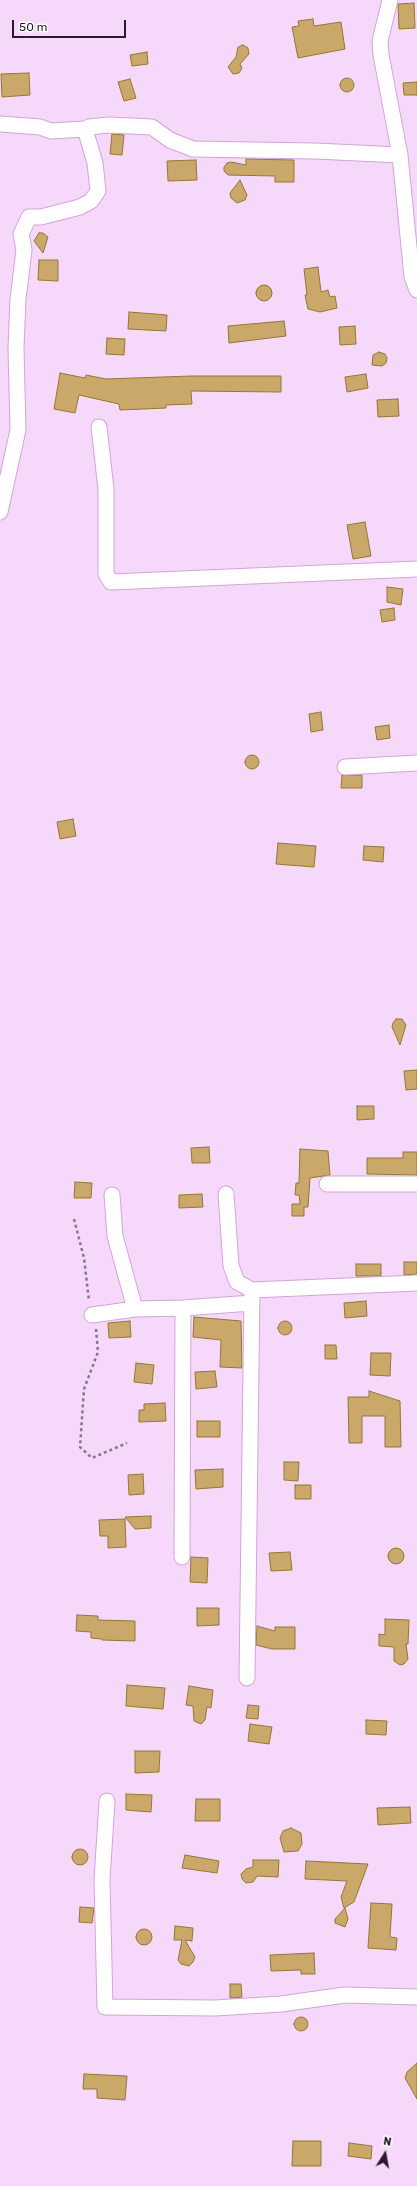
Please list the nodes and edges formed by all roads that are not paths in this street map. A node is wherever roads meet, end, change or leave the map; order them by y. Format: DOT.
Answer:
graph roads {
  1 [pos="390,0"];
  2 [pos="0,124"];
  3 [pos="85,129"];
  4 [pos="400,156"];
  5 [pos="417,290"];
  6 [pos="99,427"];
  7 [pos="0,512"];
  8 [pos="417,569"];
  9 [pos="417,763"];
  10 [pos="344,767"];
  11 [pos="327,1184"];
  12 [pos="417,1184"];
  13 [pos="226,1194"];
  14 [pos="112,1195"];
  15 [pos="417,1283"];
  16 [pos="252,1296"];
  17 [pos="183,1308"];
  18 [pos="135,1309"];
  19 [pos="92,1315"];
  20 [pos="182,1557"];
  21 [pos="247,1678"];
  22 [pos="107,1801"];
  23 [pos="417,1997"];
  1 -- 4 [label="street"];
  2 -- 3 [label="street"];
  3 -- 4 [label="street"];
  3 -- 7 [label="street"];
  4 -- 5 [label="street"];
  6 -- 8 [label="street"];
  9 -- 10 [label="street"];
  11 -- 12 [label="street"];
  13 -- 16 [label="street"];
  14 -- 18 [label="street"];
  15 -- 16 [label="street"];
  16 -- 17 [label="street"];
  16 -- 21 [label="street"];
  17 -- 18 [label="street"];
  17 -- 20 [label="street"];
  18 -- 19 [label="street"];
  22 -- 23 [label="street"];
}
